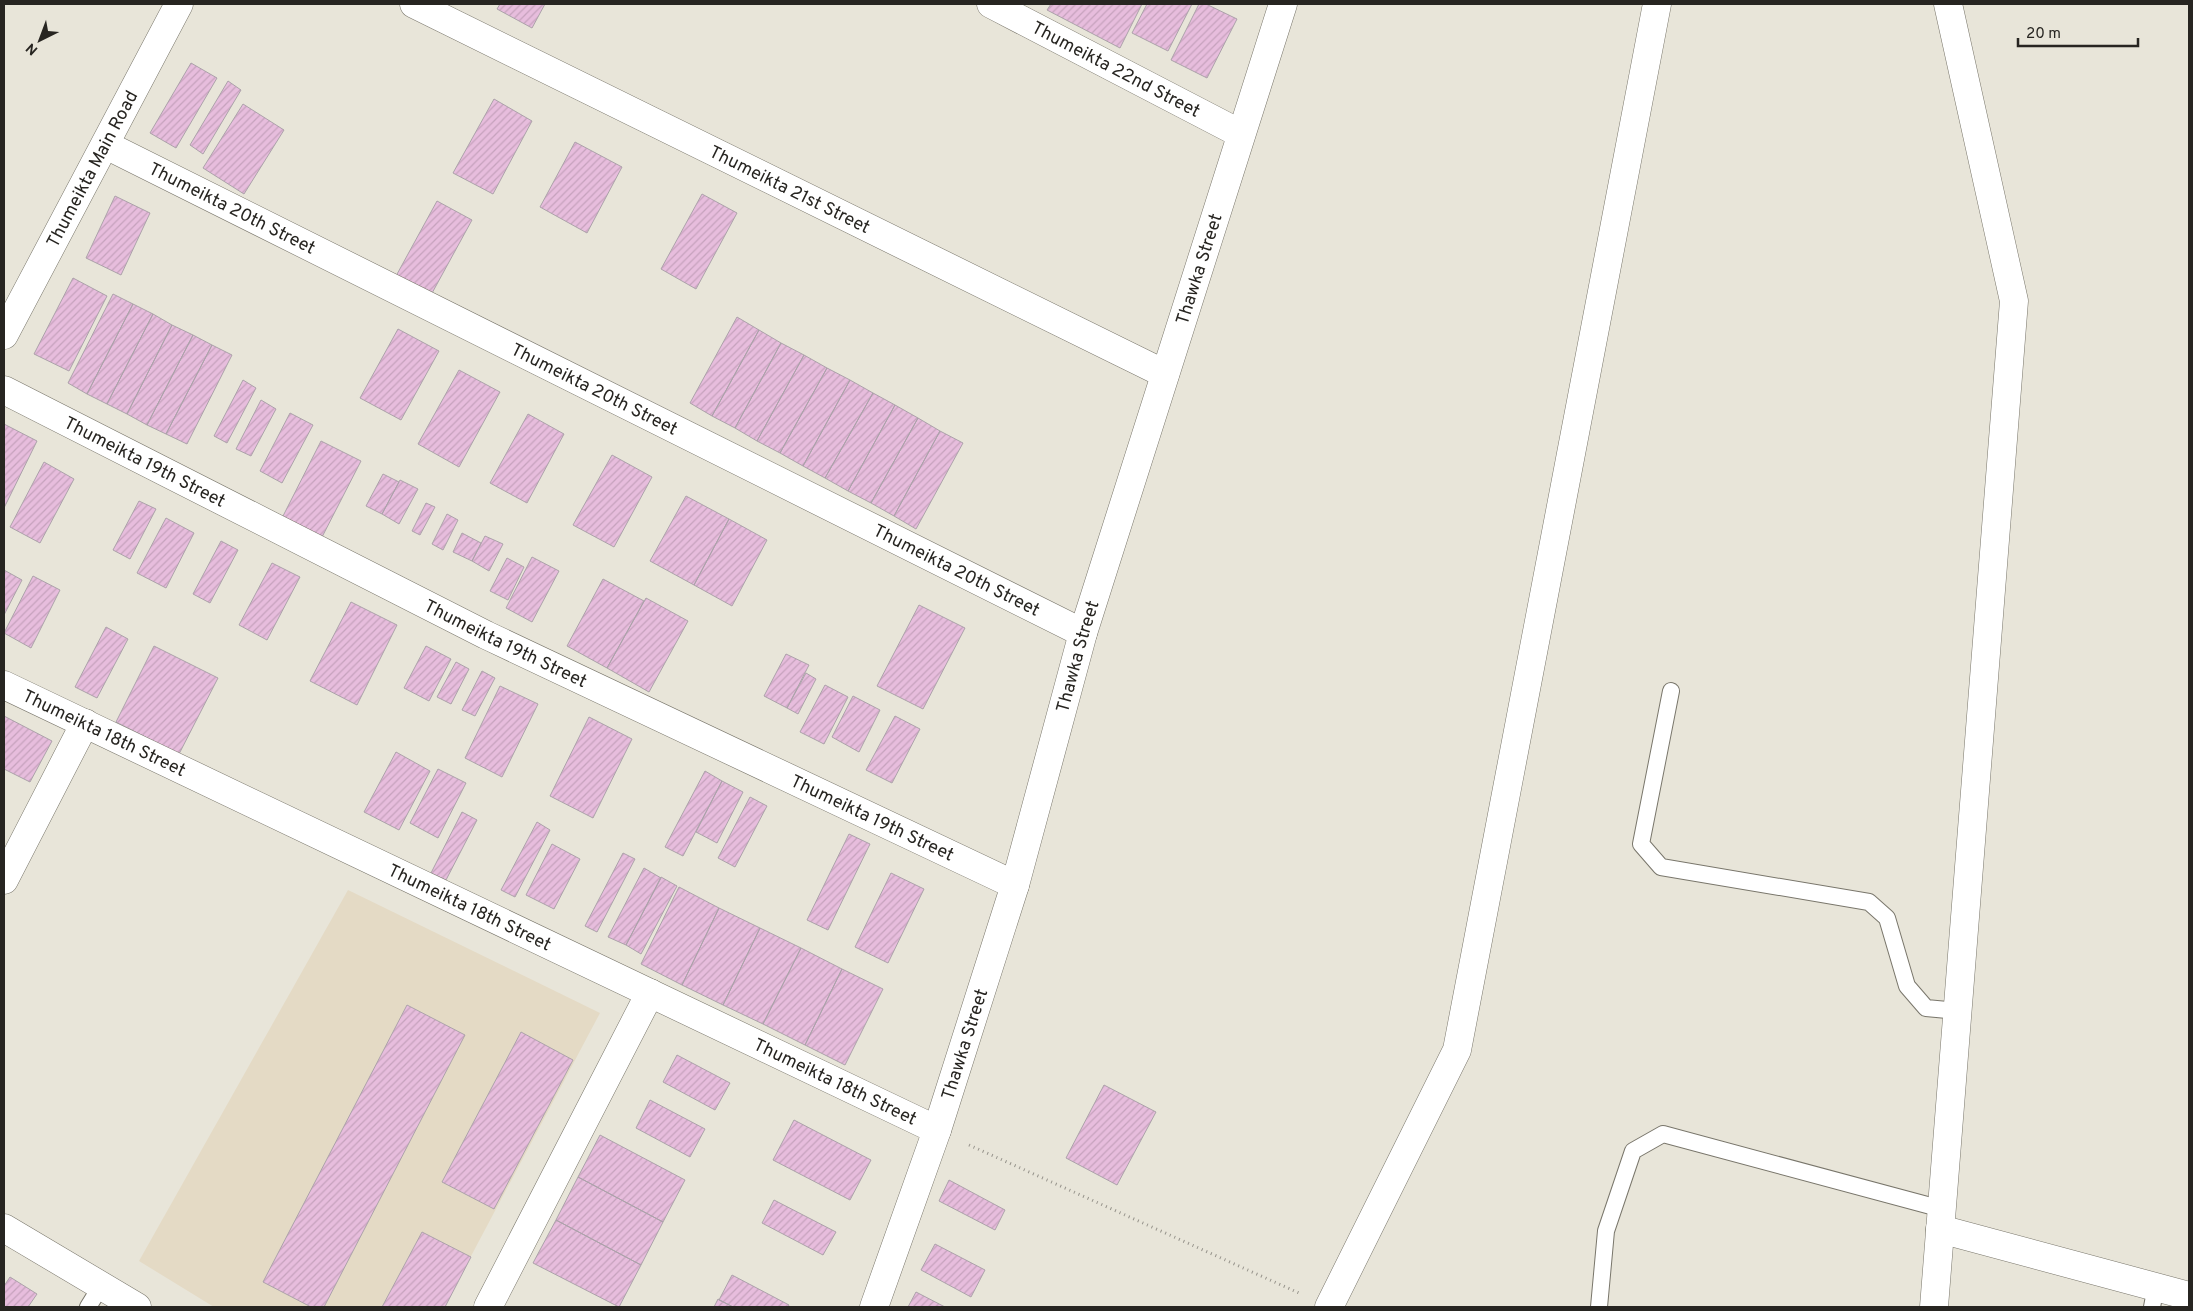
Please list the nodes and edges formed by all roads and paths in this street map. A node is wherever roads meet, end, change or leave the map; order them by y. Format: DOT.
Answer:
graph roads {
  1 [pos="179,4"];
  2 [pos="414,4"];
  3 [pos="991,4"];
  4 [pos="1283,4"];
  5 [pos="1657,4"];
  6 [pos="1948,4"];
  7 [pos="1241,134"];
  8 [pos="106,145"];
  9 [pos="4,335"];
  10 [pos="1165,374"];
  11 [pos="4,390"];
  12 [pos="1083,633"];
  13 [pos="4,685"];
  14 [pos="1671,691"];
  15 [pos="85,723"];
  16 [pos="4,880"];
  17 [pos="1015,885"];
  18 [pos="650,993"];
  19 [pos="1958,1011"];
  20 [pos="937,1130"];
  21 [pos="1941,1219"];
  22 [pos="4,1228"];
  23 [pos="95,1296"];
  24 [pos="2189,1296"];
  25 [pos="2154,1297"];
  26 [pos="137,1307"];
  27 [pos="488,1307"];
  28 [pos="874,1307"];
  29 [pos="1329,1307"];
  30 [pos="1599,1307"];
  31 [pos="1934,1307"];
  1 -- 8 [label="street, Thumeikta Main Road"];
  2 -- 10 [label="street, Thumeikta 21st Street"];
  3 -- 7 [label="street, Thumeikta 22nd Street"];
  4 -- 7 [label="street, Thawka Street"];
  5 -- 29 [label="street"];
  6 -- 19 [label="street"];
  7 -- 10 [label="street, Thawka Street"];
  8 -- 9 [label="street, Thumeikta Main Road"];
  8 -- 12 [label="street, Thumeikta 20th Street"];
  10 -- 12 [label="street, Thawka Street"];
  11 -- 17 [label="street, Thumeikta 19th Street"];
  12 -- 17 [label="street, Thawka Street"];
  13 -- 15 [label="street, Thumeikta 18th Street"];
  14 -- 19 [label="lane"];
  15 -- 16 [label="street"];
  15 -- 18 [label="street, Thumeikta 18th Street"];
  17 -- 20 [label="street, Thawka Street"];
  18 -- 20 [label="street, Thumeikta 18th Street"];
  18 -- 27 [label="street"];
  19 -- 21 [label="street"];
  20 -- 28 [label="street, Thawka Street"];
  20 -- 29 [label="path"];
  21 -- 25 [label="street"];
  21 -- 30 [label="lane"];
  21 -- 31 [label="street"];
  22 -- 23 [label="street"];
  23 -- 26 [label="street"];
  24 -- 25 [label="street"];
}
